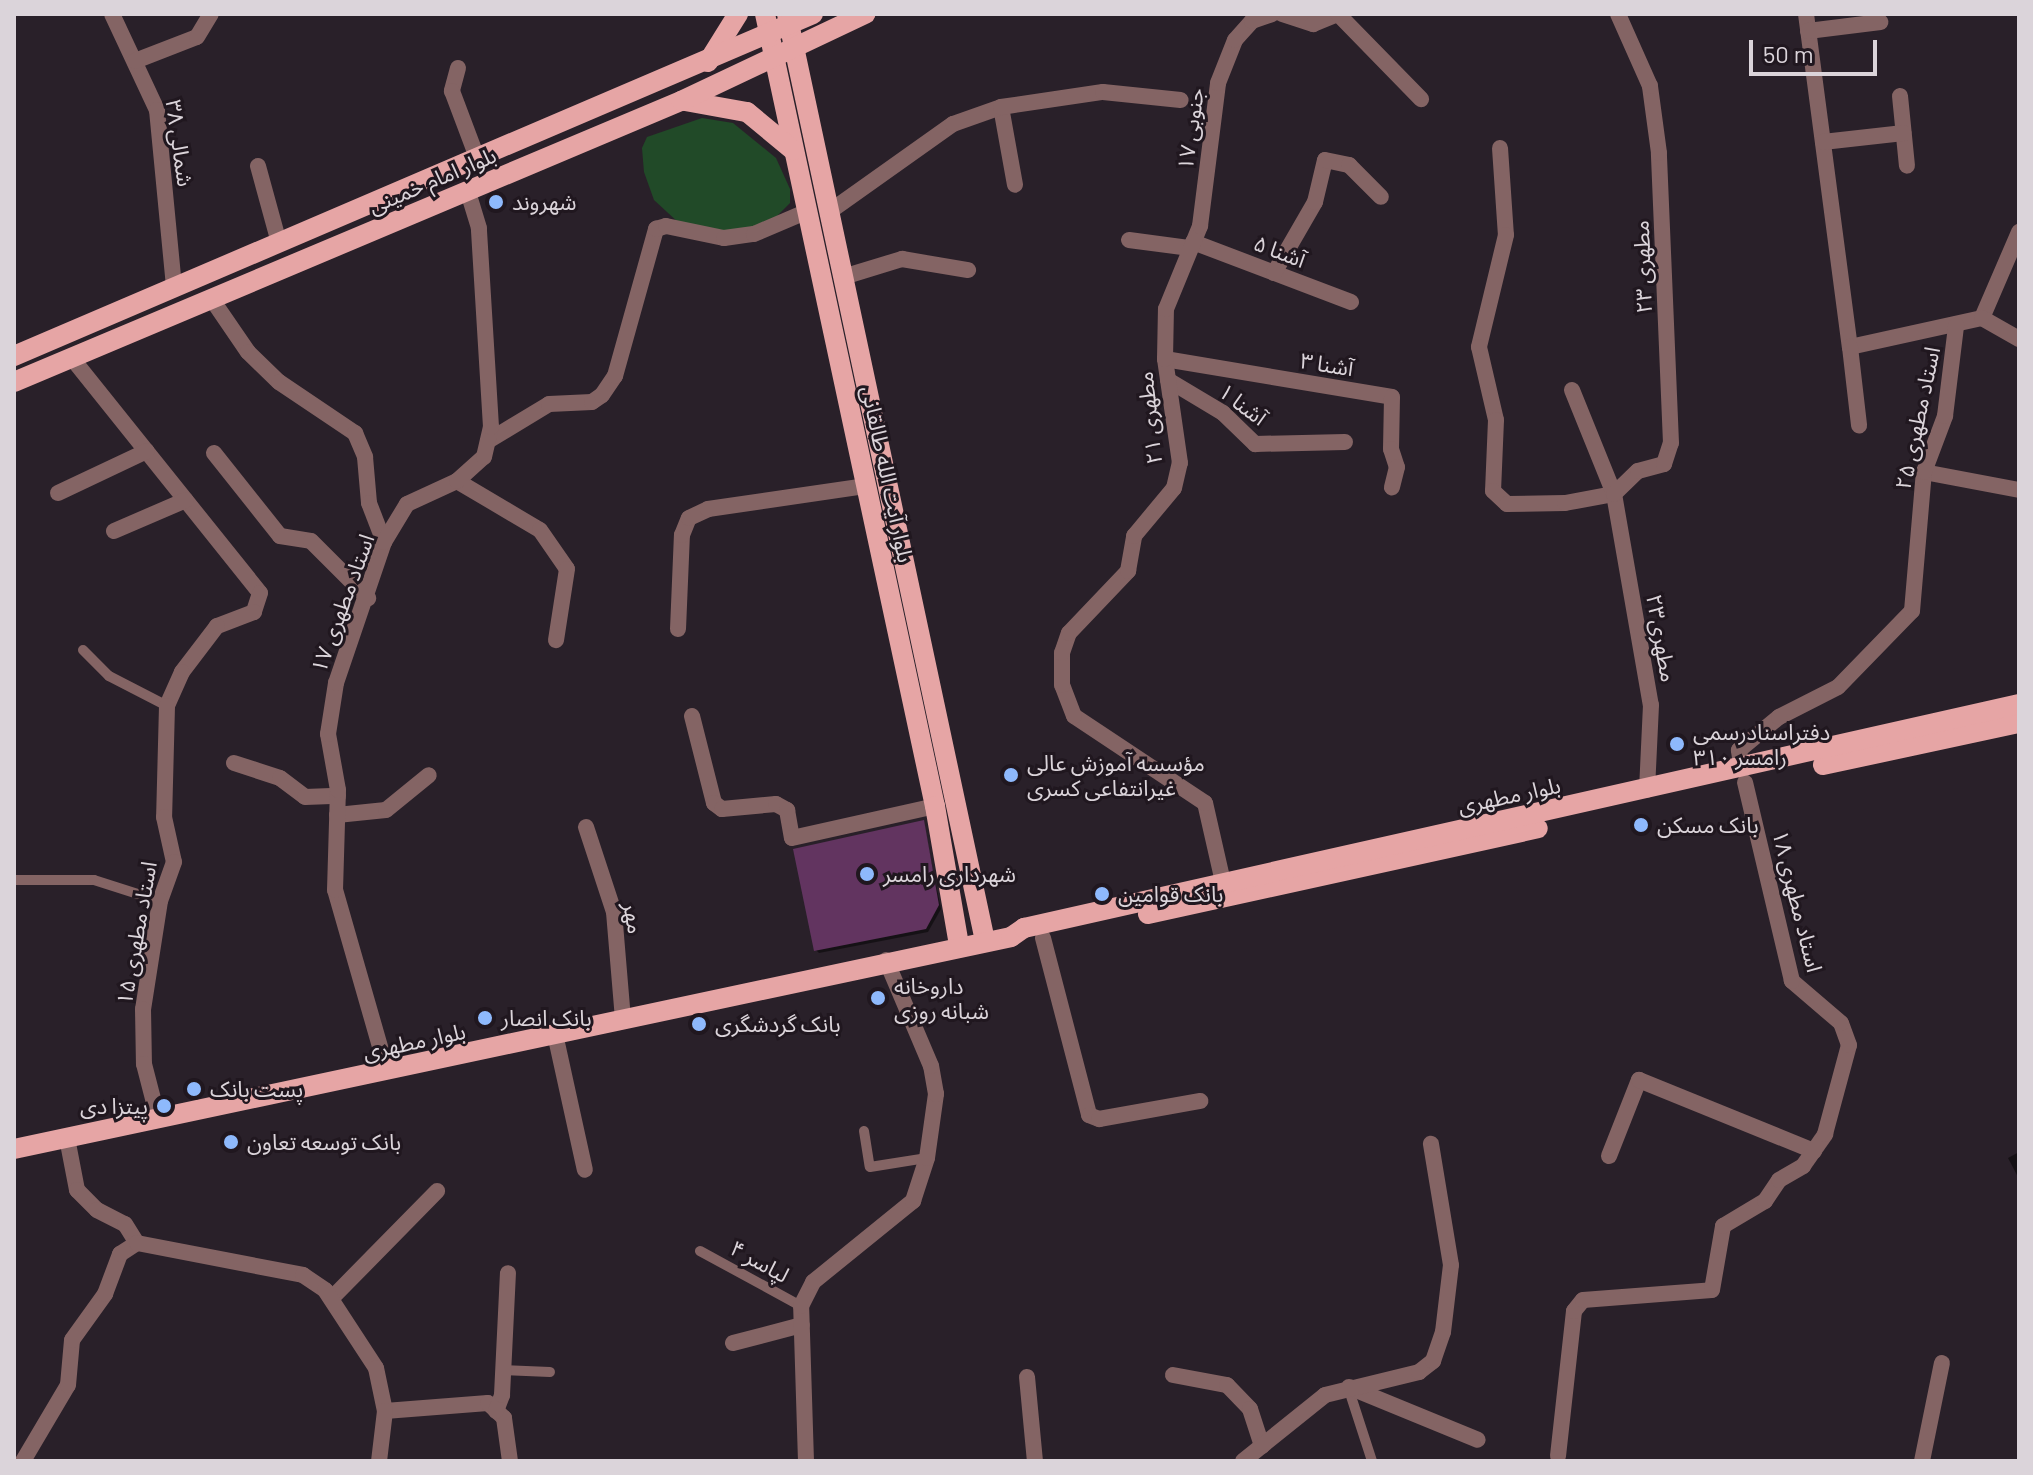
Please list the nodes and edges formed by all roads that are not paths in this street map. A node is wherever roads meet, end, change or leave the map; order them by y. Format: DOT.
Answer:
graph roads {
  1 [pos="112,14"];
  2 [pos="211,14"];
  3 [pos="738,14"];
  4 [pos="765,14"];
  5 [pos="813,14"];
  6 [pos="865,14"];
  7 [pos="1272,14"];
  8 [pos="1282,14"];
  9 [pos="1338,14"];
  10 [pos="1618,14"];
  11 [pos="788,20"];
  12 [pos="1807,22"];
  13 [pos="1880,22"];
  14 [pos="770,35"];
  15 [pos="794,48"];
  16 [pos="774,57"];
  17 [pos="135,61"];
  18 [pos="707,64"];
  19 [pos="458,68"];
  20 [pos="1900,96"];
  21 [pos="1421,99"];
  22 [pos="1181,100"];
  23 [pos="681,101"];
  24 [pos="1001,107"];
  25 [pos="1903,133"];
  26 [pos="1823,142"];
  27 [pos="1500,148"];
  28 [pos="795,151"];
  29 [pos="469,164"];
  30 [pos="258,166"];
  31 [pos="1907,166"];
  32 [pos="1015,185"];
  33 [pos="468,192"];
  34 [pos="1381,197"];
  35 [pos="808,211"];
  36 [pos="829,212"];
  37 [pos="1200,226"];
  38 [pos="2019,232"];
  39 [pos="1129,240"];
  40 [pos="279,243"];
  41 [pos="1192,245"];
  42 [pos="968,270"];
  43 [pos="1274,273"];
  44 [pos="843,277"];
  45 [pos="174,287"];
  46 [pos="211,298"];
  47 [pos="1351,302"];
  48 [pos="1982,318"];
  49 [pos="1956,326"];
  50 [pos="2019,339"];
  51 [pos="1850,347"];
  52 [pos="847,348"];
  53 [pos="14,356"];
  54 [pos="71,357"];
  55 [pos="1165,359"];
  56 [pos="1168,380"];
  57 [pos="14,382"];
  58 [pos="1572,390"];
  59 [pos="1859,425"];
  60 [pos="488,441"];
  61 [pos="1345,442"];
  62 [pos="147,451"];
  63 [pos="214,453"];
  64 [pos="1924,472"];
  65 [pos="457,481"];
  66 [pos="866,486"];
  67 [pos="1392,487"];
  68 [pos="2019,490"];
  69 [pos="58,493"];
  70 [pos="1614,494"];
  71 [pos="186,500"];
  72 [pos="114,531"];
  73 [pos="384,542"];
  74 [pos="368,598"];
  75 [pos="678,629"];
  76 [pos="556,640"];
  77 [pos="83,650"];
  78 [pos="2019,704"];
  79 [pos="167,706"];
  80 [pos="692,716"];
  81 [pos="2019,723"];
  82 [pos="234,763"];
  83 [pos="429,775"];
  84 [pos="1744,776"];
  85 [pos="1647,790"];
  86 [pos="338,796"];
  87 [pos="935,806"];
  88 [pos="337,815"];
  89 [pos="586,827"];
  90 [pos="14,880"];
  91 [pos="1223,882"];
  92 [pos="160,901"];
  93 [pos="1101,918"];
  94 [pos="1011,937"];
  95 [pos="1043,938"];
  96 [pos="985,941"];
  97 [pos="959,945"];
  98 [pos="886,960"];
  99 [pos="623,1019"];
  100 [pos="555,1034"];
  101 [pos="387,1071"];
  102 [pos="1200,1101"];
  103 [pos="158,1118"];
  104 [pos="864,1131"];
  105 [pos="67,1138"];
  106 [pos="1431,1144"];
  107 [pos="14,1149"];
  108 [pos="1814,1151"];
  109 [pos="1609,1156"];
  110 [pos="927,1158"];
  111 [pos="585,1170"];
  112 [pos="437,1191"];
  113 [pos="137,1243"];
  114 [pos="700,1251"];
  115 [pos="508,1273"];
  116 [pos="332,1298"];
  117 [pos="801,1306"];
  118 [pos="802,1325"];
  119 [pos="733,1343"];
  120 [pos="1942,1363"];
  121 [pos="503,1370"];
  122 [pos="550,1372"];
  123 [pos="1173,1375"];
  124 [pos="1027,1377"];
  125 [pos="1348,1387"];
  126 [pos="385,1411"];
  127 [pos="496,1411"];
  128 [pos="1478,1440"];
  129 [pos="1262,1446"];
  130 [pos="1558,1456"];
  131 [pos="23,1461"];
  132 [pos="379,1461"];
  133 [pos="510,1461"];
  134 [pos="806,1461"];
  135 [pos="1035,1461"];
  136 [pos="1243,1461"];
  137 [pos="1372,1461"];
  138 [pos="1922,1461"];
  1 -- 17 [label="street, شمالی ۳۸"];
  2 -- 17 [label="street"];
  3 -- 18 [label="main road"];
  4 -- 14 [label="main road, بلوار آیت الله طالقانی"];
  5 -- 11 [label="main road, بلوار امام خمینی"];
  6 -- 15 [label="main road, بلوار امام خمینی"];
  7 -- 37 [label="street, جنوبی ۱۷"];
  8 -- 9 [label="street"];
  9 -- 21 [label="street"];
  10 -- 70 [label="street, مطهری ۲۳"];
  11 -- 14 [label="main road, بلوار امام خمینی"];
  11 -- 15 [label="main road, بلوار آیت الله طالقانی"];
  12 -- 13 [label="street"];
  12 -- 26 [label="street"];
  14 -- 16 [label="main road, بلوار آیت الله طالقانی"];
  14 -- 18 [label="main road, بلوار امام خمینی"];
  15 -- 16 [label="main road, بلوار امام خمینی"];
  15 -- 36 [label="main road, بلوار آیت الله طالقانی"];
  16 -- 23 [label="main road, بلوار امام خمینی"];
  16 -- 28 [label="main road, بلوار آیت الله طالقانی"];
  17 -- 45 [label="street, شمالی ۳۸"];
  18 -- 29 [label="main road, بلوار امام خمینی"];
  19 -- 29 [label="street"];
  20 -- 25 [label="street"];
  22 -- 24 [label="street"];
  23 -- 28 [label="main road"];
  23 -- 33 [label="main road, بلوار امام خمینی"];
  24 -- 32 [label="street"];
  24 -- 36 [label="street"];
  25 -- 26 [label="street"];
  25 -- 31 [label="street"];
  26 -- 51 [label="street"];
  27 -- 70 [label="street"];
  28 -- 35 [label="main road, بلوار آیت الله طالقانی"];
  29 -- 33 [label="main road"];
  29 -- 40 [label="main road, بلوار امام خمینی"];
  30 -- 40 [label="street"];
  33 -- 46 [label="main road, بلوار امام خمینی"];
  33 -- 60 [label="street"];
  34 -- 43 [label="street"];
  35 -- 52 [label="main road, بلوار آیت الله طالقانی"];
  35 -- 60 [label="street"];
  36 -- 44 [label="main road, بلوار آیت الله طالقانی"];
  37 -- 41 [label="street, مطهری ۲۱"];
  38 -- 48 [label="street"];
  39 -- 41 [label="street, آشنا ۵"];
  40 -- 45 [label="main road, بلوار امام خمینی"];
  41 -- 43 [label="street, آشنا ۵"];
  41 -- 55 [label="street, مطهری ۲۱"];
  42 -- 44 [label="street"];
  43 -- 47 [label="street, آشنا ۵"];
  44 -- 52 [label="main road, بلوار آیت الله طالقانی"];
  45 -- 53 [label="main road, بلوار امام خمینی"];
  46 -- 54 [label="main road, بلوار امام خمینی"];
  46 -- 73 [label="street"];
  48 -- 49 [label="street"];
  48 -- 50 [label="street"];
  49 -- 51 [label="street"];
  49 -- 64 [label="street, استاد مطهری ۲۵"];
  51 -- 59 [label="street"];
  52 -- 66 [label="main road, بلوار آیت الله طالقانی"];
  52 -- 96 [label="main road, بلوار آیت الله طالقانی"];
  54 -- 57 [label="main road, بلوار امام خمینی"];
  54 -- 62 [label="street"];
  55 -- 56 [label="street, مطهری ۲۱"];
  55 -- 67 [label="street, آشنا ۳"];
  56 -- 61 [label="street, آشنا ۱"];
  56 -- 91 [label="street, مطهری ۲۱"];
  58 -- 70 [label="street, مطهری۲۳"];
  60 -- 65 [label="street, استاد مطهری ۱۷"];
  62 -- 69 [label="street"];
  62 -- 71 [label="street"];
  63 -- 74 [label="street"];
  64 -- 68 [label="street"];
  64 -- 84 [label="street, استاد مطهری ۲۵"];
  65 -- 73 [label="street, استاد مطهری ۱۷"];
  65 -- 76 [label="street"];
  66 -- 75 [label="street"];
  66 -- 87 [label="main road, بلوار آیت الله طالقانی"];
  70 -- 85 [label="street, مطهری۲۳"];
  71 -- 72 [label="street"];
  71 -- 79 [label="street"];
  73 -- 74 [label="street, استاد مطهری ۱۷"];
  74 -- 86 [label="street, استاد مطهری ۱۷"];
  77 -- 79 [label="lane"];
  78 -- 84 [label="main road, بلوار مطهری"];
  79 -- 92 [label="street, استاد مطهری ۱۵"];
  80 -- 87 [label="street"];
  81 -- 84 [label="main road, بلوار مطهری"];
  82 -- 86 [label="street"];
  83 -- 88 [label="street"];
  84 -- 85 [label="main road, بلوار مطهری"];
  84 -- 93 [label="main road, بلوار مطهری"];
  84 -- 108 [label="street, استاد مطهری ۱۸"];
  85 -- 91 [label="main road, بلوار مطهری"];
  86 -- 88 [label="street, استاد مطهری ۱۷"];
  87 -- 97 [label="main road, بلوار آیت الله طالقانی"];
  88 -- 101 [label="street, استاد مطهری ۱۷"];
  89 -- 99 [label="street, مهر"];
  90 -- 92 [label="lane"];
  91 -- 93 [label="main road, بلوار مطهری"];
  92 -- 103 [label="street, استاد مطهری ۱۵"];
  93 -- 94 [label="main road, بلوار مطهری"];
  93 -- 95 [label="main road, بلوار مطهری"];
  94 -- 95 [label="main road, بلوار مطهری"];
  94 -- 96 [label="main road, بلوار مطهری"];
  95 -- 102 [label="street"];
  96 -- 97 [label="main road, بلوار مطهری"];
  97 -- 98 [label="main road, بلوار مطهری"];
  98 -- 99 [label="main road, بلوار مطهری"];
  98 -- 110 [label="street"];
  99 -- 100 [label="main road, بلوار مطهری"];
  100 -- 101 [label="main road, بلوار مطهری"];
  100 -- 111 [label="street"];
  101 -- 103 [label="main road, بلوار مطهری"];
  103 -- 105 [label="main road, بلوار مطهری"];
  104 -- 110 [label="lane"];
  105 -- 107 [label="main road, بلوار مطهری"];
  105 -- 113 [label="street"];
  106 -- 125 [label="street"];
  108 -- 109 [label="street"];
  108 -- 130 [label="street, استاد مطهری ۱۸"];
  110 -- 117 [label="street"];
  112 -- 116 [label="street"];
  113 -- 116 [label="street"];
  113 -- 131 [label="street"];
  114 -- 117 [label="lane, لپاسر ۴"];
  115 -- 121 [label="street"];
  116 -- 126 [label="street"];
  117 -- 118 [label="street"];
  118 -- 119 [label="street"];
  118 -- 134 [label="street"];
  120 -- 138 [label="street"];
  121 -- 122 [label="lane"];
  121 -- 127 [label="street"];
  123 -- 129 [label="street"];
  124 -- 135 [label="street"];
  125 -- 128 [label="street"];
  125 -- 129 [label="street"];
  125 -- 137 [label="lane"];
  126 -- 127 [label="street"];
  126 -- 132 [label="street"];
  127 -- 133 [label="street"];
  129 -- 136 [label="street"];
}
